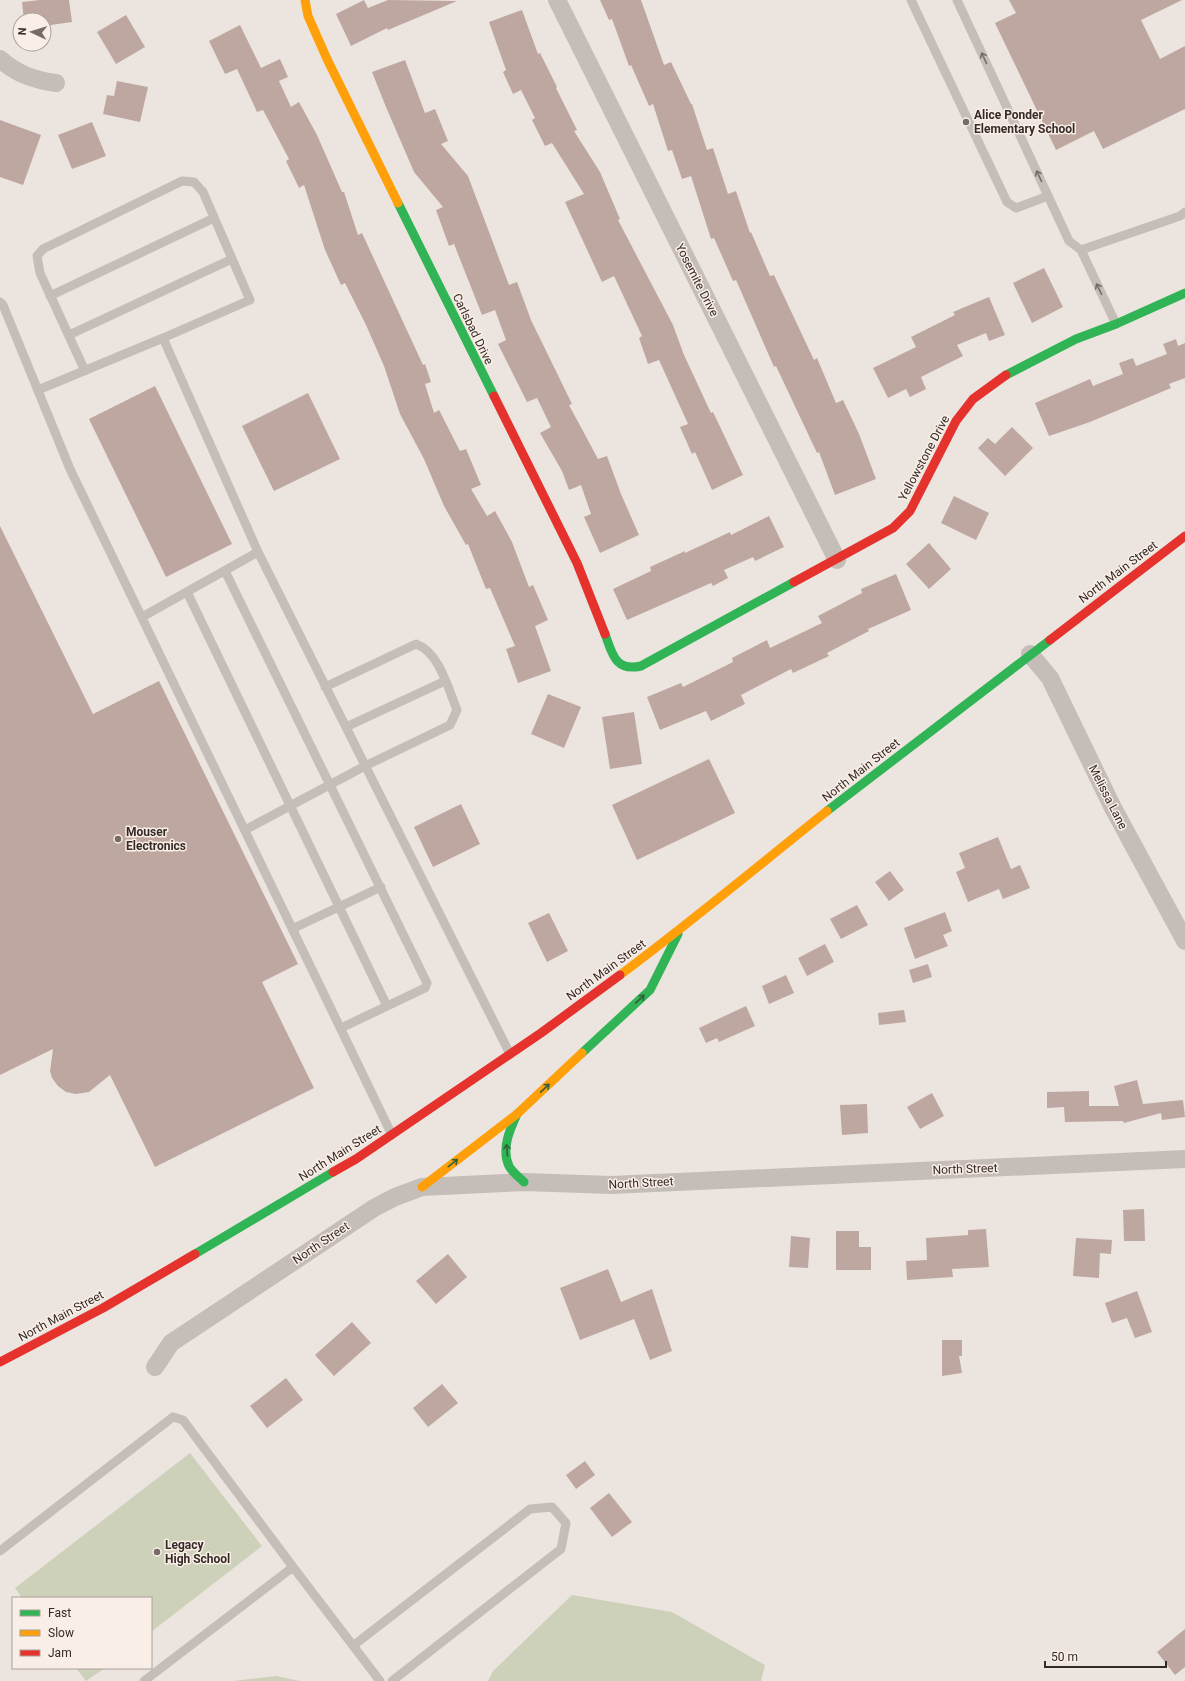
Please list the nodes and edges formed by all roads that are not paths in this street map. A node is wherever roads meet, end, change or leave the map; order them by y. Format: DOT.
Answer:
graph roads {
  1 [pos="557,0"];
  2 [pos="911,0"];
  3 [pos="957,0"];
  4 [pos="304,1"];
  5 [pos="0,59"];
  6 [pos="56,83"];
  7 [pos="1048,196"];
  8 [pos="1185,212"];
  9 [pos="214,218"];
  10 [pos="1081,250"];
  11 [pos="232,259"];
  12 [pos="1185,293"];
  13 [pos="50,296"];
  14 [pos="0,302"];
  15 [pos="1116,324"];
  16 [pos="69,335"];
  17 [pos="163,338"];
  18 [pos="85,371"];
  19 [pos="38,390"];
  20 [pos="1185,536"];
  21 [pos="258,552"];
  22 [pos="837,560"];
  23 [pos="224,571"];
  24 [pos="187,592"];
  25 [pos="142,617"];
  26 [pos="1030,654"];
  27 [pos="620,665"];
  28 [pos="445,681"];
  29 [pos="325,687"];
  30 [pos="346,727"];
  31 [pos="365,766"];
  32 [pos="331,785"];
  33 [pos="290,806"];
  34 [pos="245,830"];
  35 [pos="381,887"];
  36 [pos="339,906"];
  37 [pos="292,929"];
  38 [pos="679,931"];
  39 [pos="1185,941"];
  40 [pos="388,1006"];
  41 [pos="341,1028"];
  42 [pos="510,1054"];
  43 [pos="517,1114"];
  44 [pos="392,1135"];
  45 [pos="1185,1159"];
  46 [pos="524,1182"];
  47 [pos="422,1187"];
  48 [pos="0,1362"];
  49 [pos="155,1367"];
  50 [pos="0,1551"];
  51 [pos="293,1567"];
  52 [pos="354,1645"];
  53 [pos="144,1681"];
  54 [pos="380,1681"];
  55 [pos="392,1681"];
  1 -- 22 [label="street, Yosemite Drive"];
  2 -- 7 [label="lane"];
  7 -- 3 [label="lane, one-way"];
  4 -- 27 [label="main road, Carlsbad Drive"];
  5 -- 6 [label="street"];
  7 -- 10 [label="lane"];
  8 -- 10 [label="lane"];
  9 -- 11 [label="lane"];
  9 -- 13 [label="lane"];
  9 -- 13 [label="lane"];
  15 -- 10 [label="lane, one-way"];
  11 -- 16 [label="lane"];
  11 -- 17 [label="lane"];
  12 -- 15 [label="main road, Yellowstone Drive"];
  13 -- 16 [label="lane"];
  14 -- 19 [label="lane"];
  15 -- 22 [label="main road, Yellowstone Drive"];
  16 -- 18 [label="lane"];
  17 -- 18 [label="lane"];
  17 -- 21 [label="lane"];
  18 -- 19 [label="lane"];
  19 -- 25 [label="lane"];
  20 -- 26 [label="main road, North Main Street"];
  21 -- 23 [label="lane"];
  21 -- 29 [label="lane"];
  22 -- 27 [label="main road, Yellowstone Drive"];
  23 -- 24 [label="lane"];
  23 -- 32 [label="lane"];
  24 -- 25 [label="lane"];
  24 -- 33 [label="lane"];
  25 -- 34 [label="lane"];
  26 -- 38 [label="main road, North Main Street"];
  26 -- 39 [label="street, Melissa Lane"];
  28 -- 29 [label="lane"];
  28 -- 30 [label="lane"];
  28 -- 31 [label="lane"];
  29 -- 30 [label="lane"];
  30 -- 31 [label="lane"];
  31 -- 32 [label="lane"];
  31 -- 42 [label="lane"];
  32 -- 33 [label="lane"];
  32 -- 35 [label="lane"];
  33 -- 34 [label="lane"];
  33 -- 36 [label="lane"];
  34 -- 37 [label="lane"];
  35 -- 36 [label="lane"];
  35 -- 40 [label="lane"];
  36 -- 37 [label="lane"];
  36 -- 40 [label="lane"];
  37 -- 41 [label="lane"];
  38 -- 42 [label="main road, North Main Street"];
  43 -- 38 [label="main road, one-way"];
  40 -- 41 [label="lane"];
  41 -- 44 [label="lane"];
  42 -- 44 [label="main road, North Main Street"];
  46 -- 43 [label="main road, one-way"];
  47 -- 43 [label="main road, one-way"];
  44 -- 48 [label="main road, North Main Street"];
  45 -- 46 [label="street, North Street"];
  46 -- 47 [label="street, North Street"];
  47 -- 49 [label="street, North Street"];
  50 -- 51 [label="lane"];
  51 -- 52 [label="lane"];
  51 -- 53 [label="lane"];
  52 -- 54 [label="lane"];
  52 -- 55 [label="lane"];
}
